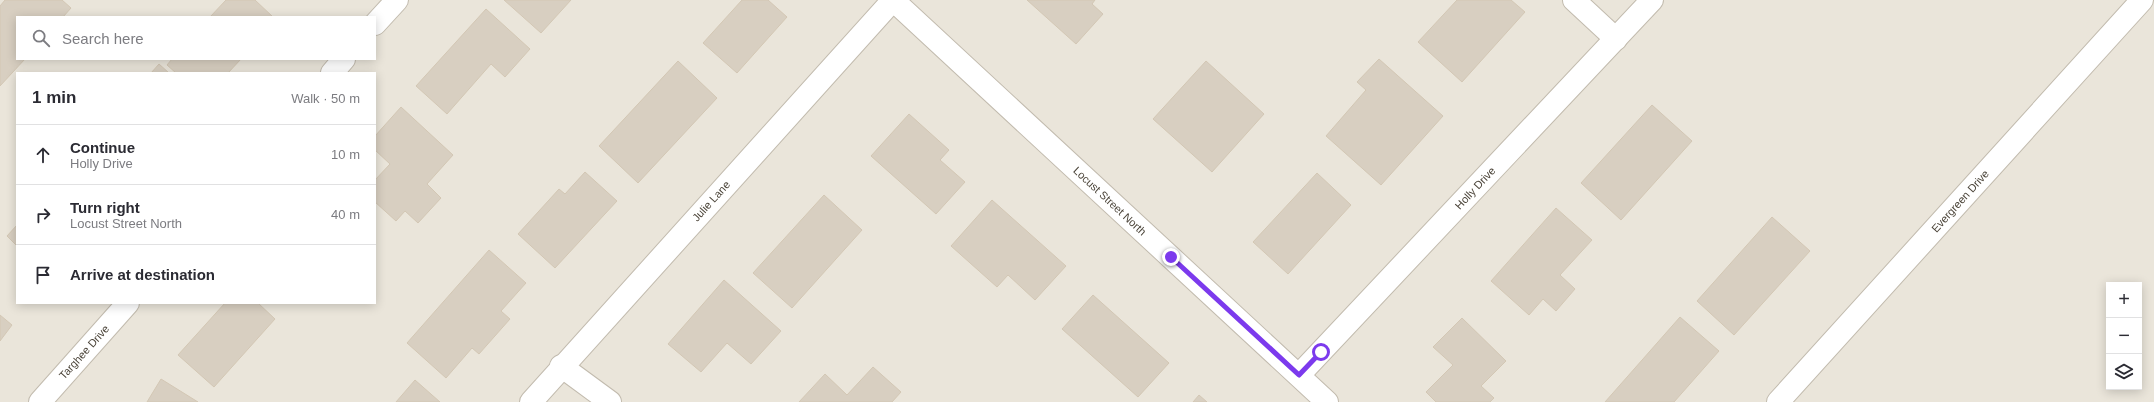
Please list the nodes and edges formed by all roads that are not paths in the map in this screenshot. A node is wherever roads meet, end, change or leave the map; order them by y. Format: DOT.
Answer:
graph roads {
  1 [pos="397,0"];
  2 [pos="893,0"];
  3 [pos="1574,0"];
  4 [pos="1652,0"];
  5 [pos="2142,0"];
  6 [pos="376,23"];
  7 [pos="1616,39"];
  8 [pos="343,60"];
  9 [pos="333,72"];
  10 [pos="127,304"];
  11 [pos="562,366"];
  12 [pos="1299,375"];
  13 [pos="40,402"];
  14 [pos="531,402"];
  15 [pos="610,402"];
  16 [pos="1327,402"];
  17 [pos="1778,402"];
  1 -- 6 [label="street"];
  2 -- 11 [label="street, Julie Lane"];
  2 -- 12 [label="street, Locust Street North"];
  3 -- 7 [label="street"];
  4 -- 7 [label="street, Holly Drive"];
  5 -- 17 [label="street, Evergreen Drive"];
  7 -- 12 [label="street, Holly Drive"];
  8 -- 9 [label="street"];
  10 -- 13 [label="street, Targhee Drive"];
  11 -- 14 [label="street, Julie Lane"];
  11 -- 15 [label="street"];
  12 -- 16 [label="street, Locust Street North"];
}
